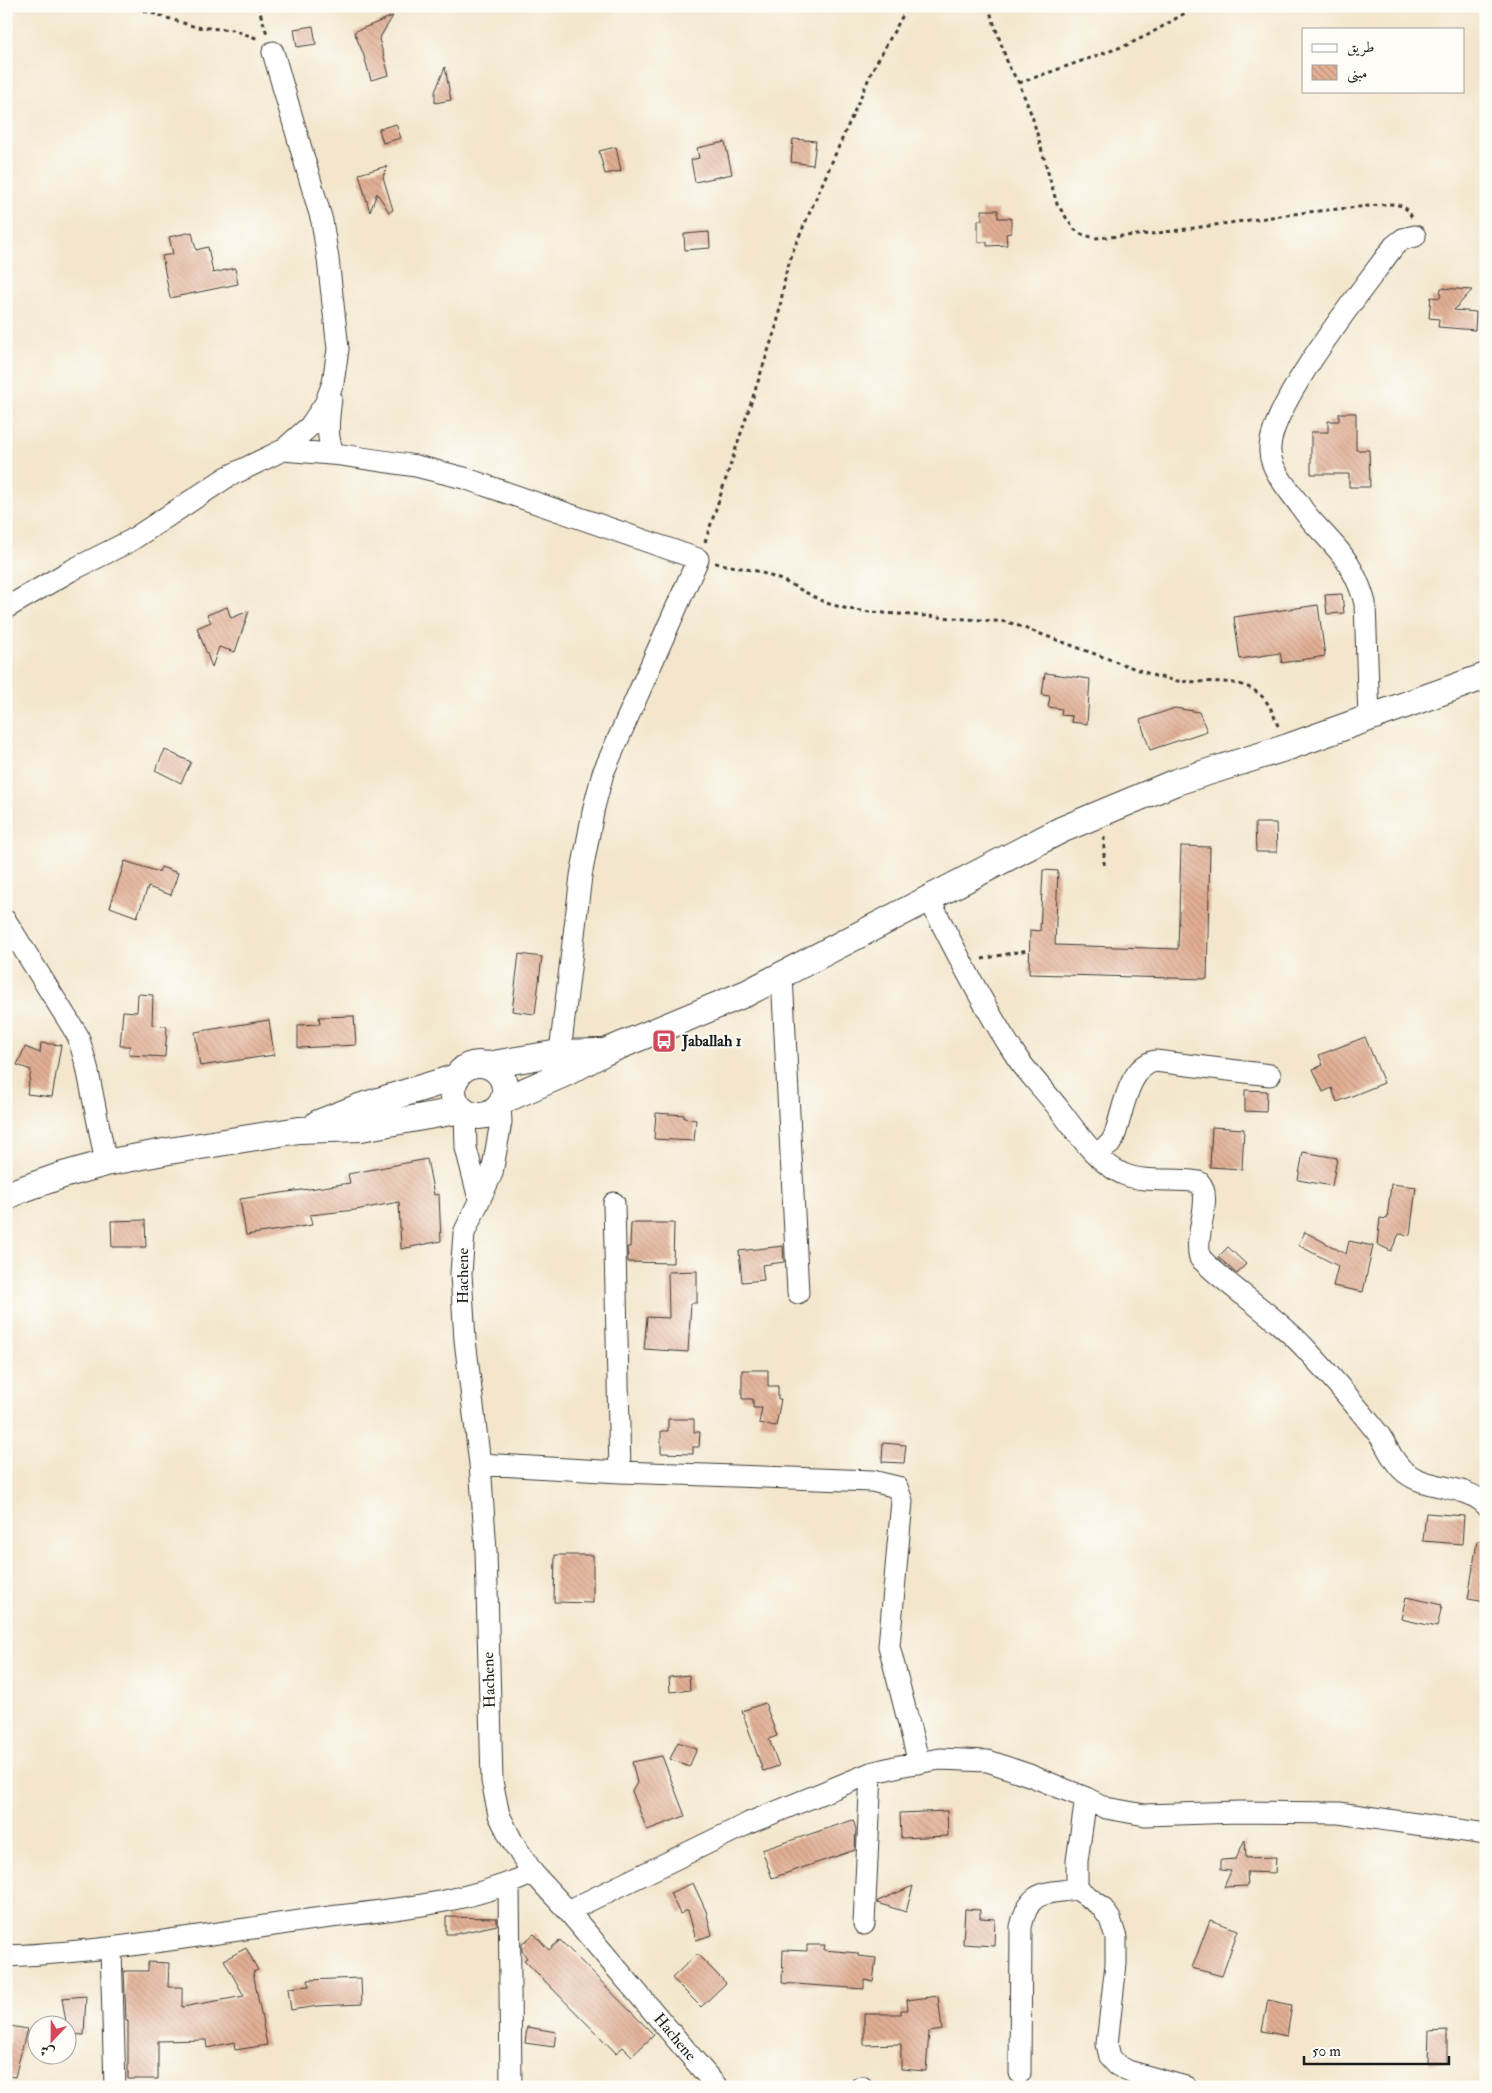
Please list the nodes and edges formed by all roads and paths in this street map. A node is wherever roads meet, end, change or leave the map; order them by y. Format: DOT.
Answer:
graph roads {
  1 [pos="129,6"];
  2 [pos="258,6"];
  3 [pos="908,6"];
  4 [pos="988,6"];
  5 [pos="1197,6"];
  6 [pos="273,52"];
  7 [pos="1019,83"];
  8 [pos="1415,236"];
  9 [pos="333,383"];
  10 [pos="283,450"];
  11 [pos="334,454"];
  12 [pos="698,559"];
  13 [pos="6,608"];
  14 [pos="1486,676"];
  15 [pos="1369,718"];
  16 [pos="1288,747"];
  17 [pos="1103,812"];
  18 [pos="1104,869"];
  19 [pos="929,899"];
  20 [pos="6,920"];
  21 [pos="1027,950"];
  22 [pos="962,963"];
  23 [pos="782,975"];
  24 [pos="487,1065"];
  25 [pos="558,1065"];
  26 [pos="1270,1075"];
  27 [pos="457,1077"];
  28 [pos="502,1104"];
  29 [pos="463,1111"];
  30 [pos="299,1130"];
  31 [pos="1097,1153"];
  32 [pos="106,1163"];
  33 [pos="6,1198"];
  34 [pos="479,1199"];
  35 [pos="614,1203"];
  36 [pos="798,1293"];
  37 [pos="480,1464"];
  38 [pos="620,1472"];
  39 [pos="1486,1505"];
  40 [pos="919,1762"];
  41 [pos="871,1773"];
  42 [pos="1086,1798"];
  43 [pos="1486,1834"];
  44 [pos="533,1873"];
  45 [pos="509,1885"];
  46 [pos="1077,1889"];
  47 [pos="568,1911"];
  48 [pos="864,1924"];
  49 [pos="111,1948"];
  50 [pos="6,1956"];
  51 [pos="1020,2073"];
  52 [pos="115,2087"];
  53 [pos="512,2087"];
  54 [pos="717,2087"];
  55 [pos="1186,2087"];
  1 -- 6 [label="path"];
  2 -- 6 [label="path"];
  3 -- 12 [label="path"];
  4 -- 7 [label="path"];
  5 -- 7 [label="path"];
  6 -- 9 [label="street"];
  7 -- 8 [label="path"];
  8 -- 15 [label="street"];
  9 -- 10 [label="street"];
  9 -- 11 [label="street"];
  10 -- 11 [label="street"];
  10 -- 13 [label="street"];
  11 -- 12 [label="street"];
  12 -- 16 [label="path"];
  12 -- 25 [label="street"];
  14 -- 15 [label="main road"];
  15 -- 16 [label="main road"];
  16 -- 17 [label="main road"];
  17 -- 18 [label="path"];
  17 -- 19 [label="main road"];
  19 -- 22 [label="street"];
  19 -- 23 [label="main road"];
  20 -- 32 [label="street"];
  21 -- 22 [label="path"];
  22 -- 31 [label="street"];
  23 -- 25 [label="main road"];
  23 -- 36 [label="street"];
  24 -- 25 [label="main road"];
  24 -- 27 [label="main road"];
  24 -- 28 [label="main road"];
  25 -- 28 [label="main road"];
  26 -- 31 [label="street"];
  27 -- 29 [label="main road"];
  27 -- 30 [label="main road"];
  28 -- 29 [label="main road"];
  28 -- 34 [label="street, Hachene"];
  29 -- 30 [label="main road"];
  29 -- 34 [label="street"];
  30 -- 32 [label="main road"];
  31 -- 39 [label="street"];
  32 -- 33 [label="main road"];
  34 -- 37 [label="street, Hachene"];
  35 -- 38 [label="street"];
  37 -- 38 [label="street"];
  37 -- 44 [label="street, Hachene"];
  38 -- 40 [label="street"];
  40 -- 41 [label="street"];
  40 -- 42 [label="street"];
  41 -- 47 [label="street"];
  41 -- 48 [label="street"];
  42 -- 43 [label="street"];
  42 -- 46 [label="street"];
  44 -- 45 [label="street"];
  44 -- 47 [label="street, Hachene"];
  45 -- 49 [label="street"];
  45 -- 53 [label="street"];
  46 -- 51 [label="street"];
  46 -- 55 [label="street"];
  47 -- 54 [label="street, Hachene"];
  49 -- 50 [label="street"];
  49 -- 52 [label="street"];
}
